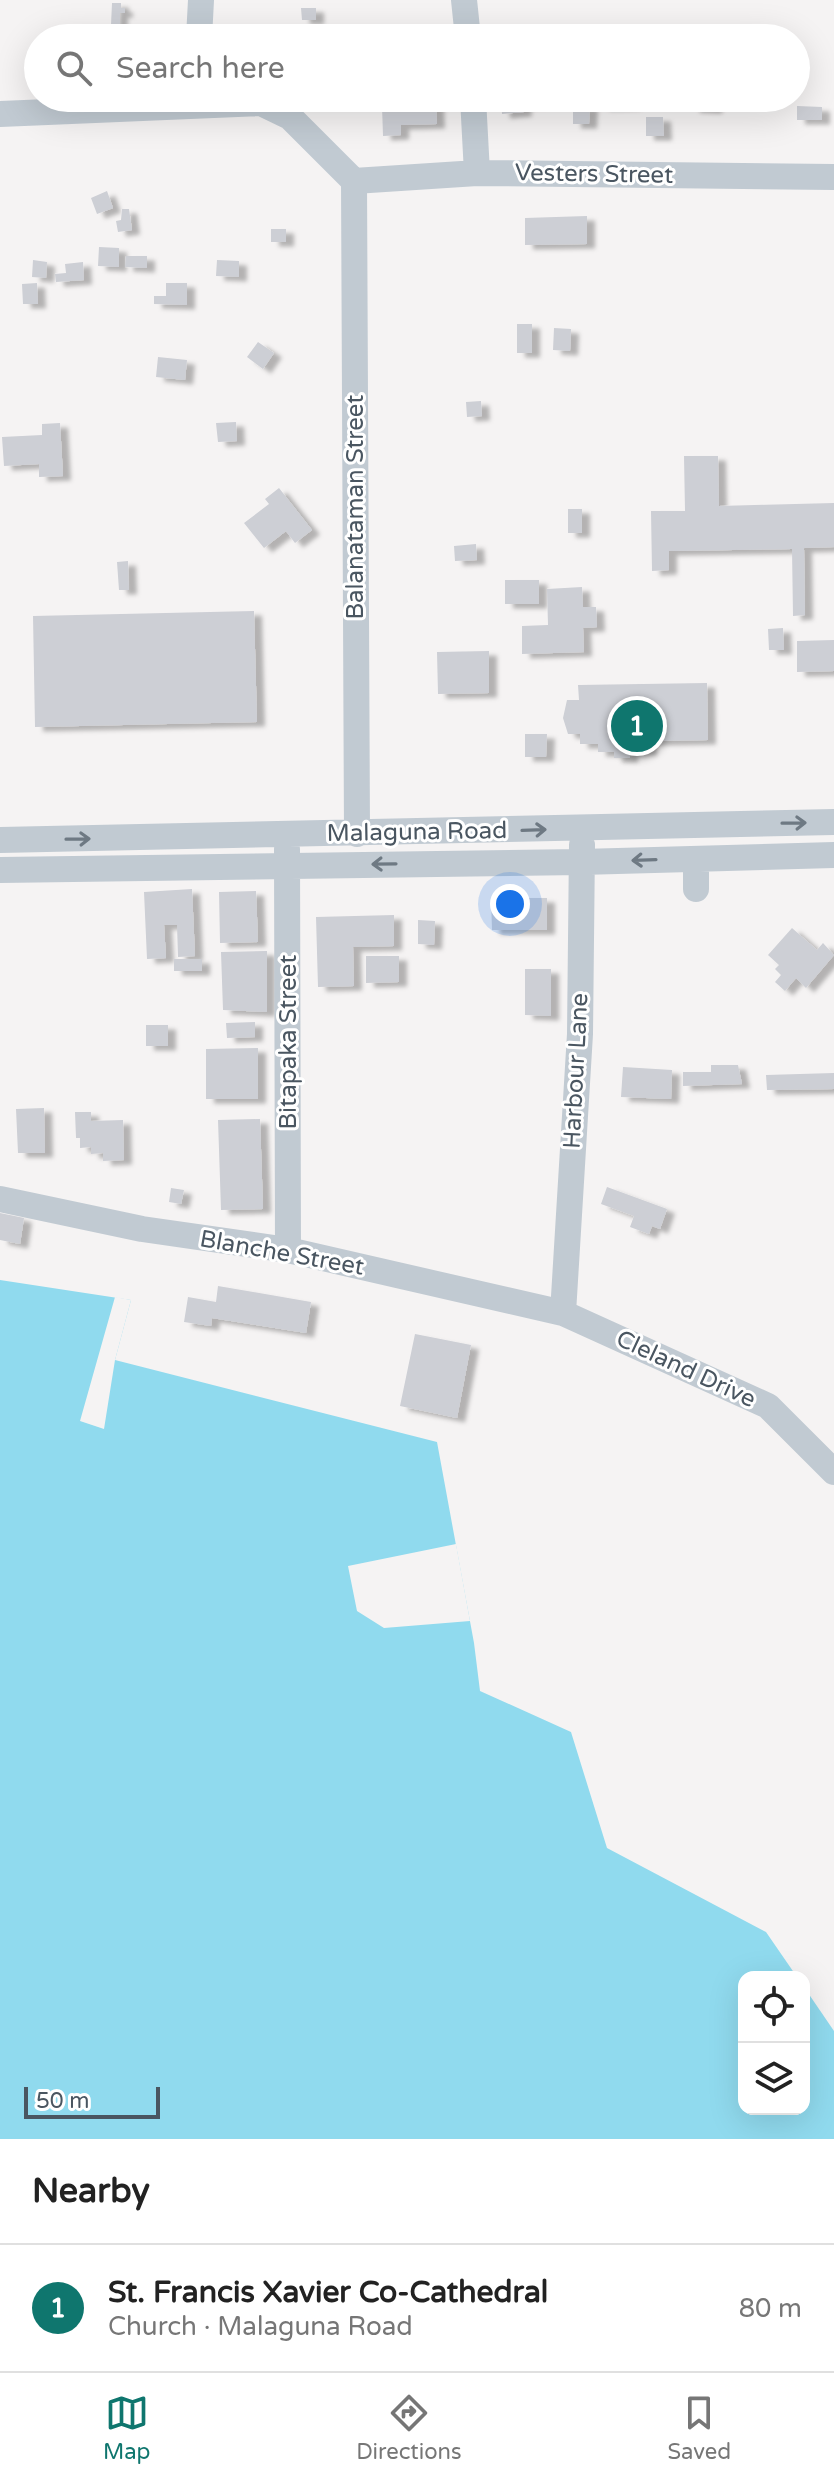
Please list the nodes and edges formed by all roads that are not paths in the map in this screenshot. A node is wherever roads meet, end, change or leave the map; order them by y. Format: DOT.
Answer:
graph roads {
  1 [pos="201,0"];
  2 [pos="464,0"];
  3 [pos="200,24"];
  4 [pos="467,24"];
  5 [pos="30,112"];
  6 [pos="283,112"];
  7 [pos="474,112"];
  8 [pos="0,114"];
  9 [pos="477,173"];
  10 [pos="834,177"];
  11 [pos="354,181"];
  12 [pos="834,822"];
  13 [pos="583,828"];
  14 [pos="357,834"];
  15 [pos="287,835"];
  16 [pos="0,840"];
  17 [pos="834,855"];
  18 [pos="696,859"];
  19 [pos="581,862"];
  20 [pos="287,865"];
  21 [pos="0,870"];
  22 [pos="696,889"];
  23 [pos="0,1199"];
  24 [pos="288,1250"];
  25 [pos="563,1313"];
  26 [pos="834,1472"];
  1 -- 3 [label="street"];
  2 -- 4 [label="street"];
  5 -- 8 [label="street"];
  6 -- 11 [label="street"];
  7 -- 9 [label="street"];
  9 -- 10 [label="street, Vesters Street"];
  9 -- 11 [label="street, Vesters Street"];
  11 -- 14 [label="street, Balanataman Street"];
  13 -- 12 [label="street, Malaguna Road, one-way"];
  14 -- 13 [label="street, Malaguna Road, one-way"];
  13 -- 19 [label="street, Harbour Lane"];
  14 -- 15 [label="street, Malaguna Road"];
  16 -- 15 [label="street, Malaguna Road, one-way"];
  15 -- 20 [label="street, Bitapaka Street"];
  17 -- 18 [label="street, Malaguna Road"];
  18 -- 19 [label="street, Malaguna Road, one-way"];
  18 -- 22 [label="street"];
  19 -- 20 [label="street, Malaguna Road, one-way"];
  19 -- 25 [label="street, Harbour Lane"];
  20 -- 21 [label="street, Malaguna Road"];
  20 -- 24 [label="street, Bitapaka Street"];
  23 -- 24 [label="street, Blanche Street"];
  24 -- 25 [label="street, Blanche Street"];
  25 -- 26 [label="street, Cleland Drive"];
}
